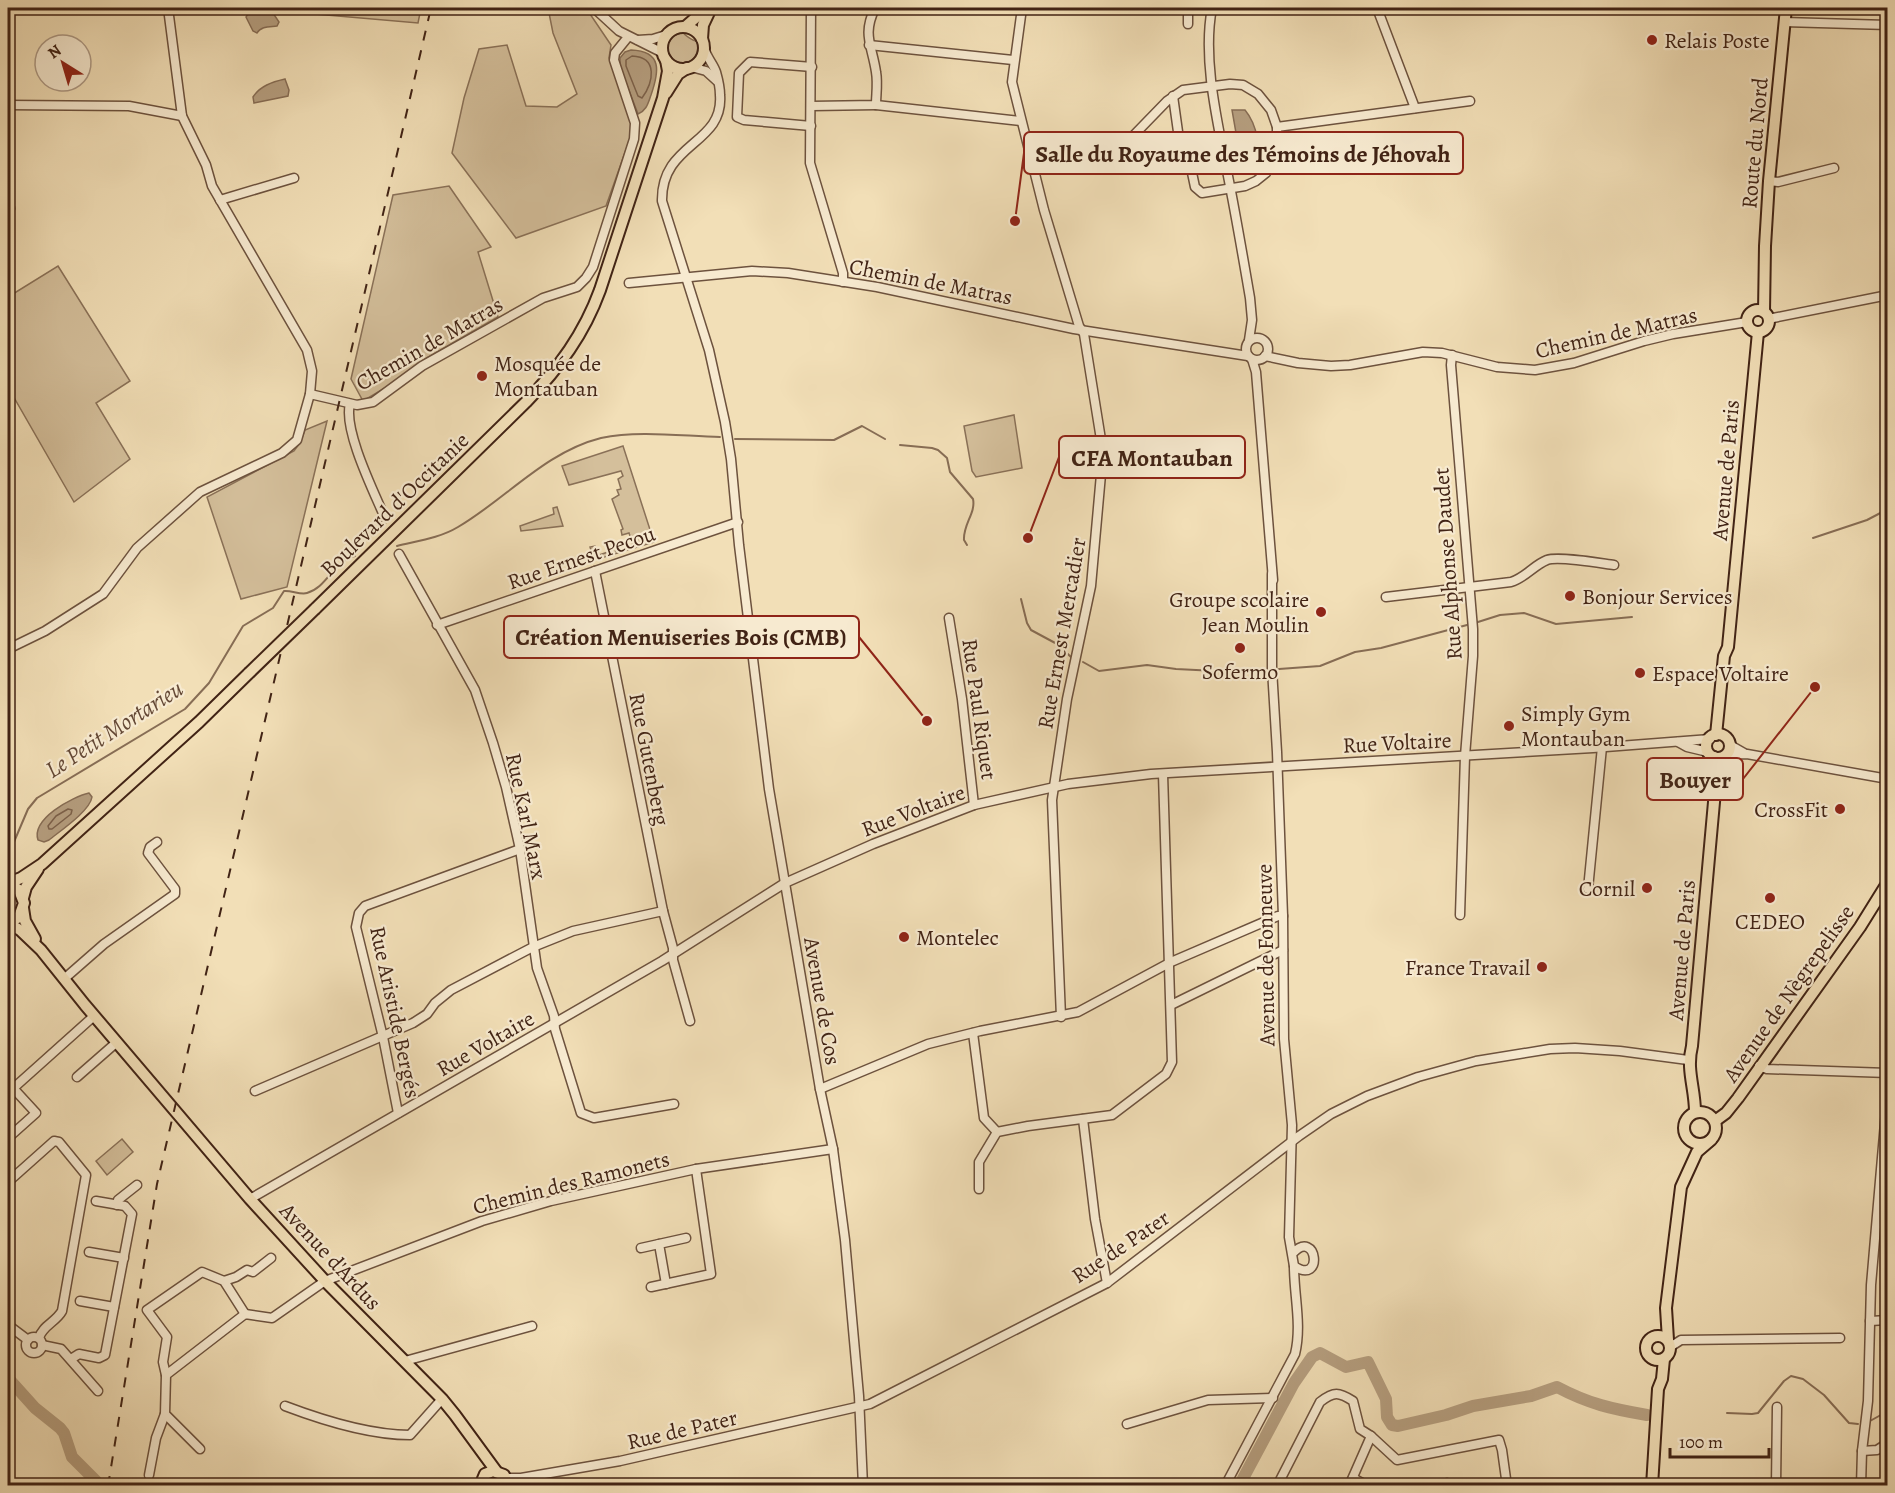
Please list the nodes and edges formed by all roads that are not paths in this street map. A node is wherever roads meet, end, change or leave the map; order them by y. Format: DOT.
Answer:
graph roads {
  1 [pos="168,8"];
  2 [pos="594,8"];
  3 [pos="709,8"];
  4 [pos="811,8"];
  5 [pos="875,8"];
  6 [pos="1022,8"];
  7 [pos="1188,8"];
  8 [pos="1212,8"];
  9 [pos="1377,8"];
  10 [pos="1786,8"];
  11 [pos="1785,22"];
  12 [pos="1188,24"];
  13 [pos="1887,25"];
  14 [pos="685,27"];
  15 [pos="666,35"];
  16 [pos="630,38"];
  17 [pos="703,43"];
  18 [pos="869,45"];
  19 [pos="664,57"];
  20 [pos="1014,60"];
  21 [pos="689,67"];
  22 [pos="812,67"];
  23 [pos="717,81"];
  24 [pos="1213,86"];
  25 [pos="1173,96"];
  26 [pos="663,98"];
  27 [pos="1470,101"];
  28 [pos="8,105"];
  29 [pos="876,105"];
  30 [pos="812,106"];
  31 [pos="1415,108"];
  32 [pos="182,116"];
  33 [pos="1021,121"];
  34 [pos="811,126"];
  35 [pos="1277,127"];
  36 [pos="1133,136"];
  37 [pos="1180,146"];
  38 [pos="1029,152"];
  39 [pos="1834,168"];
  40 [pos="294,178"];
  41 [pos="1769,181"];
  42 [pos="1231,188"];
  43 [pos="220,200"];
  44 [pos="8,201"];
  45 [pos="8,209"];
  46 [pos="687,279"];
  47 [pos="843,282"];
  48 [pos="629,283"];
  49 [pos="1887,295"];
  50 [pos="1762,314"];
  51 [pos="1252,320"];
  52 [pos="1747,322"];
  53 [pos="1082,330"];
  54 [pos="1758,332"];
  55 [pos="1262,339"];
  56 [pos="1248,342"];
  57 [pos="1224,351"];
  58 [pos="1452,355"];
  59 [pos="1258,356"];
  60 [pos="310,394"];
  61 [pos="350,404"];
  62 [pos="385,518"];
  63 [pos="738,522"];
  64 [pos="399,554"];
  65 [pos="1614,565"];
  66 [pos="595,571"];
  67 [pos="1469,587"];
  68 [pos="1386,597"];
  69 [pos="949,618"];
  70 [pos="437,625"];
  71 [pos="8,649"];
  72 [pos="1602,747"];
  73 [pos="1719,747"];
  74 [pos="1465,756"];
  75 [pos="1278,767"];
  76 [pos="1163,774"];
  77 [pos="1887,779"];
  78 [pos="1053,787"];
  79 [pos="974,805"];
  80 [pos="157,842"];
  81 [pos="520,849"];
  82 [pos="42,864"];
  83 [pos="1887,882"];
  84 [pos="8,883"];
  85 [pos="785,883"];
  86 [pos="1588,889"];
  87 [pos="23,903"];
  88 [pos="663,911"];
  89 [pos="1460,915"];
  90 [pos="1283,916"];
  91 [pos="8,923"];
  92 [pos="533,947"];
  93 [pos="41,950"];
  94 [pos="1283,950"];
  95 [pos="673,953"];
  96 [pos="1170,962"];
  97 [pos="64,979"];
  98 [pos="1171,1005"];
  99 [pos="94,1016"];
  100 [pos="1060,1017"];
  101 [pos="690,1021"];
  102 [pos="555,1023"];
  103 [pos="973,1033"];
  104 [pos="383,1037"];
  105 [pos="117,1042"];
  106 [pos="1688,1060"];
  107 [pos="1759,1066"];
  108 [pos="1887,1073"];
  109 [pos="77,1077"];
  110 [pos="1887,1088"];
  111 [pos="820,1089"];
  112 [pos="255,1090"];
  113 [pos="10,1091"];
  114 [pos="674,1104"];
  115 [pos="1695,1112"];
  116 [pos="398,1113"];
  117 [pos="1083,1119"];
  118 [pos="1715,1120"];
  119 [pos="997,1132"];
  120 [pos="8,1138"];
  121 [pos="1688,1139"];
  122 [pos="1712,1140"];
  123 [pos="1292,1142"];
  124 [pos="833,1149"];
  125 [pos="696,1169"];
  126 [pos="1686,1173"];
  127 [pos="8,1182"];
  128 [pos="137,1185"];
  129 [pos="980,1189"];
  130 [pos="250,1199"];
  131 [pos="96,1202"];
  132 [pos="117,1204"];
  133 [pos="1289,1229"];
  134 [pos="686,1238"];
  135 [pos="659,1244"];
  136 [pos="1305,1247"];
  137 [pos="641,1248"];
  138 [pos="89,1252"];
  139 [pos="1293,1253"];
  140 [pos="124,1258"];
  141 [pos="271,1258"];
  142 [pos="1294,1266"];
  143 [pos="1308,1270"];
  144 [pos="224,1281"];
  145 [pos="325,1281"];
  146 [pos="1107,1283"];
  147 [pos="666,1284"];
  148 [pos="651,1287"];
  149 [pos="1296,1298"];
  150 [pos="80,1301"];
  151 [pos="114,1307"];
  152 [pos="1666,1308"];
  153 [pos="245,1314"];
  154 [pos="1887,1320"];
  155 [pos="1870,1321"];
  156 [pos="8,1325"];
  157 [pos="532,1326"];
  158 [pos="1656,1336"];
  159 [pos="1840,1338"];
  160 [pos="28,1340"];
  161 [pos="40,1342"];
  162 [pos="1669,1344"];
  163 [pos="71,1359"];
  164 [pos="1659,1359"];
  165 [pos="405,1361"];
  166 [pos="166,1375"];
  167 [pos="98,1391"];
  168 [pos="1273,1398"];
  169 [pos="442,1399"];
  170 [pos="285,1406"];
  171 [pos="860,1407"];
  172 [pos="1777,1407"];
  173 [pos="165,1414"];
  174 [pos="1127,1424"];
  175 [pos="1371,1436"];
  176 [pos="1887,1443"];
  177 [pos="200,1449"];
  178 [pos="1862,1451"];
  179 [pos="490,1473"];
  180 [pos="149,1475"];
  181 [pos="1351,1482"];
  182 [pos="507,1483"];
  183 [pos="480,1485"];
  184 [pos="862,1485"];
  185 [pos="1225,1485"];
  186 [pos="1277,1485"];
  187 [pos="1368,1485"];
  188 [pos="1507,1485"];
  189 [pos="1652,1485"];
  190 [pos="1776,1485"];
  191 [pos="1861,1485"];
  1 -- 32 [label="street"];
  2 -- 16 [label="street"];
  3 -- 14 [label="main road"];
  3 -- 17 [label="main road"];
  4 -- 22 [label="street"];
  5 -- 18 [label="street"];
  6 -- 20 [label="street, Rue Ernest Mercadier"];
  7 -- 12 [label="street"];
  8 -- 24 [label="street"];
  9 -- 31 [label="street"];
  10 -- 11 [label="main road, Route du Nord"];
  11 -- 13 [label="street"];
  11 -- 41 [label="main road, Route du Nord"];
  14 -- 15 [label="main road"];
  14 -- 17 [label="main road"];
  15 -- 16 [label="street"];
  15 -- 19 [label="main road"];
  16 -- 19 [label="street"];
  16 -- 61 [label="street, Chemin de Matras"];
  17 -- 21 [label="main road"];
  17 -- 23 [label="street, Avenue de Cos"];
  18 -- 20 [label="street"];
  18 -- 29 [label="street"];
  19 -- 21 [label="main road"];
  19 -- 26 [label="main road, Boulevard d'Occitanie"];
  20 -- 33 [label="street, Rue Ernest Mercadier"];
  21 -- 23 [label="street"];
  21 -- 26 [label="main road, Boulevard d'Occitanie"];
  22 -- 30 [label="street"];
  22 -- 34 [label="street"];
  23 -- 46 [label="street, Avenue de Cos"];
  24 -- 25 [label="street"];
  24 -- 35 [label="street"];
  24 -- 42 [label="street"];
  25 -- 36 [label="street"];
  25 -- 37 [label="street"];
  26 -- 82 [label="main road, Boulevard d'Occitanie, bridge"];
  27 -- 31 [label="street"];
  28 -- 32 [label="street"];
  29 -- 30 [label="street"];
  29 -- 33 [label="street"];
  30 -- 34 [label="street"];
  31 -- 35 [label="street"];
  32 -- 43 [label="street"];
  33 -- 38 [label="street, Rue Ernest Mercadier"];
  34 -- 47 [label="street"];
  35 -- 42 [label="street"];
  36 -- 37 [label="street"];
  36 -- 38 [label="street"];
  37 -- 42 [label="street"];
  38 -- 53 [label="street, Rue Ernest Mercadier"];
  39 -- 41 [label="street"];
  40 -- 43 [label="street"];
  41 -- 50 [label="main road, Route du Nord"];
  42 -- 51 [label="street"];
  43 -- 60 [label="street"];
  44 -- 45 [label="street"];
  46 -- 47 [label="street, Chemin de Matras"];
  46 -- 48 [label="street, Chemin de Matras"];
  46 -- 63 [label="street, Avenue de Cos"];
  47 -- 53 [label="street, Chemin de Matras"];
  49 -- 50 [label="street"];
  50 -- 52 [label="main road"];
  50 -- 54 [label="main road"];
  51 -- 55 [label="street"];
  51 -- 56 [label="street"];
  52 -- 54 [label="main road"];
  52 -- 58 [label="street, Chemin de Matras"];
  53 -- 57 [label="street, Chemin de Matras"];
  53 -- 78 [label="street, Rue Ernest Mercadier"];
  54 -- 73 [label="main road, Avenue de Paris"];
  55 -- 56 [label="street, Chemin de Matras"];
  55 -- 59 [label="street"];
  56 -- 57 [label="street, Chemin de Matras"];
  56 -- 59 [label="street"];
  57 -- 59 [label="street, Chemin de Matras"];
  58 -- 59 [label="street, Chemin de Matras"];
  58 -- 67 [label="street, Rue Alphonse Daudet"];
  59 -- 75 [label="street, Avenue de Fonneuve"];
  60 -- 61 [label="street, Chemin de Matras"];
  60 -- 71 [label="street"];
  61 -- 62 [label="street"];
  63 -- 66 [label="street, Rue Ernest Pecou"];
  63 -- 85 [label="street, Avenue de Cos"];
  64 -- 70 [label="street, Rue Karl Marx"];
  65 -- 67 [label="street"];
  66 -- 70 [label="street, Rue Ernest Pecou"];
  66 -- 88 [label="street, Rue Gutenberg"];
  67 -- 68 [label="street"];
  67 -- 74 [label="street, Rue Alphonse Daudet"];
  69 -- 79 [label="street, Rue Paul Riquet"];
  70 -- 81 [label="street, Rue Karl Marx"];
  72 -- 73 [label="street, Rue Voltaire"];
  72 -- 74 [label="street, Rue Voltaire"];
  72 -- 86 [label="street"];
  73 -- 77 [label="street, Rue Voltaire"];
  73 -- 106 [label="main road, Avenue de Paris"];
  74 -- 75 [label="street, Rue Voltaire"];
  74 -- 89 [label="street, Rue Alphonse Daudet"];
  75 -- 76 [label="street, Rue Voltaire"];
  75 -- 90 [label="street, Avenue de Fonneuve"];
  76 -- 78 [label="street, Rue Voltaire"];
  76 -- 96 [label="street"];
  78 -- 79 [label="street, Rue Voltaire"];
  78 -- 100 [label="street, Rue Ernest Mercadier"];
  79 -- 85 [label="street, Rue Voltaire"];
  80 -- 97 [label="street"];
  81 -- 92 [label="street, Rue Karl Marx"];
  81 -- 104 [label="street, Rue Aristide Bergés"];
  82 -- 84 [label="main road, Boulevard d'Occitanie"];
  82 -- 87 [label="main road, Boulevard d'Occitanie"];
  83 -- 107 [label="main road, Avenue de Nègrepelisse"];
  84 -- 87 [label="main road"];
  85 -- 95 [label="street, Rue Voltaire"];
  85 -- 111 [label="street, Avenue de Cos"];
  87 -- 91 [label="main road, Boulevard d'Occitanie"];
  87 -- 93 [label="main road"];
  88 -- 92 [label="street"];
  88 -- 95 [label="street, Rue Gutenberg"];
  90 -- 94 [label="street, Avenue de Fonneuve"];
  90 -- 96 [label="street"];
  91 -- 93 [label="main road"];
  92 -- 102 [label="street, Rue Karl Marx"];
  92 -- 104 [label="street"];
  93 -- 97 [label="main road, Avenue d'Ardus"];
  94 -- 98 [label="street"];
  94 -- 123 [label="street, Avenue de Fonneuve"];
  95 -- 101 [label="street, Rue Gutenberg"];
  95 -- 102 [label="street, Rue Voltaire"];
  96 -- 98 [label="street"];
  96 -- 100 [label="street"];
  97 -- 99 [label="main road, Avenue d'Ardus"];
  98 -- 117 [label="street"];
  99 -- 105 [label="main road, Avenue d'Ardus"];
  99 -- 113 [label="street"];
  100 -- 103 [label="street"];
  102 -- 114 [label="street, Rue Karl Marx"];
  102 -- 116 [label="street, Rue Voltaire"];
  103 -- 111 [label="street"];
  103 -- 119 [label="street"];
  104 -- 112 [label="street"];
  104 -- 116 [label="street, Rue Aristide Bergés"];
  105 -- 109 [label="street"];
  105 -- 130 [label="main road, Avenue d'Ardus"];
  106 -- 115 [label="main road, Avenue de Paris"];
  106 -- 123 [label="street, Rue de Pater"];
  107 -- 108 [label="street"];
  107 -- 118 [label="main road, Avenue de Nègrepelisse"];
  110 -- 155 [label="street"];
  111 -- 124 [label="street, Avenue de Cos"];
  113 -- 120 [label="street"];
  115 -- 118 [label="main road"];
  115 -- 121 [label="main road"];
  116 -- 130 [label="street, Rue Voltaire"];
  117 -- 119 [label="street"];
  117 -- 146 [label="street"];
  118 -- 122 [label="main road"];
  119 -- 129 [label="street"];
  121 -- 122 [label="main road"];
  121 -- 126 [label="main road"];
  122 -- 126 [label="main road"];
  123 -- 133 [label="street, Avenue de Fonneuve"];
  123 -- 146 [label="street, Rue de Pater"];
  124 -- 125 [label="street, Chemin des Ramonets"];
  124 -- 171 [label="street, Avenue de Cos"];
  125 -- 145 [label="street, Chemin des Ramonets"];
  125 -- 147 [label="street"];
  126 -- 152 [label="main road"];
  127 -- 161 [label="street"];
  128 -- 132 [label="street"];
  130 -- 145 [label="main road, Avenue d'Ardus"];
  131 -- 132 [label="street"];
  132 -- 140 [label="street"];
  133 -- 136 [label="street"];
  133 -- 139 [label="street, Avenue de Fonneuve"];
  134 -- 135 [label="street"];
  135 -- 137 [label="street"];
  135 -- 147 [label="street"];
  136 -- 139 [label="street"];
  136 -- 143 [label="street, Avenue de Fonneuve"];
  138 -- 140 [label="street"];
  139 -- 142 [label="street, Avenue de Fonneuve"];
  140 -- 151 [label="street"];
  141 -- 144 [label="street"];
  142 -- 143 [label="street"];
  142 -- 149 [label="street, Avenue de Fonneuve"];
  143 -- 149 [label="street, Avenue de Fonneuve"];
  144 -- 153 [label="street"];
  144 -- 166 [label="street"];
  145 -- 153 [label="street, Chemin des Ramonets"];
  145 -- 165 [label="main road, Avenue d'Ardus"];
  146 -- 171 [label="street, Rue de Pater"];
  147 -- 148 [label="street"];
  149 -- 168 [label="street, Avenue de Fonneuve"];
  150 -- 151 [label="street"];
  151 -- 163 [label="street"];
  152 -- 158 [label="main road"];
  152 -- 162 [label="main road"];
  153 -- 166 [label="street"];
  154 -- 155 [label="street"];
  155 -- 178 [label="street"];
  156 -- 160 [label="street"];
  157 -- 165 [label="street"];
  158 -- 162 [label="main road"];
  158 -- 164 [label="main road"];
  159 -- 162 [label="street"];
  160 -- 161 [label="street"];
  160 -- 161 [label="street"];
  161 -- 163 [label="street"];
  162 -- 164 [label="main road"];
  163 -- 167 [label="street"];
  164 -- 189 [label="main road"];
  165 -- 169 [label="main road, Avenue d'Ardus"];
  166 -- 173 [label="street"];
  168 -- 174 [label="street"];
  168 -- 185 [label="street, Avenue de Fonneuve"];
  169 -- 170 [label="street"];
  169 -- 179 [label="main road, Avenue d'Ardus"];
  171 -- 182 [label="street, Rue de Pater"];
  171 -- 184 [label="street, Avenue de Cos"];
  172 -- 190 [label="street"];
  173 -- 177 [label="street"];
  173 -- 180 [label="street"];
  175 -- 181 [label="street"];
  175 -- 186 [label="street"];
  175 -- 188 [label="street"];
  176 -- 178 [label="street"];
  178 -- 191 [label="street"];
  179 -- 182 [label="main road, Avenue d'Ardus"];
  179 -- 183 [label="main road"];
  181 -- 187 [label="street"];
}
